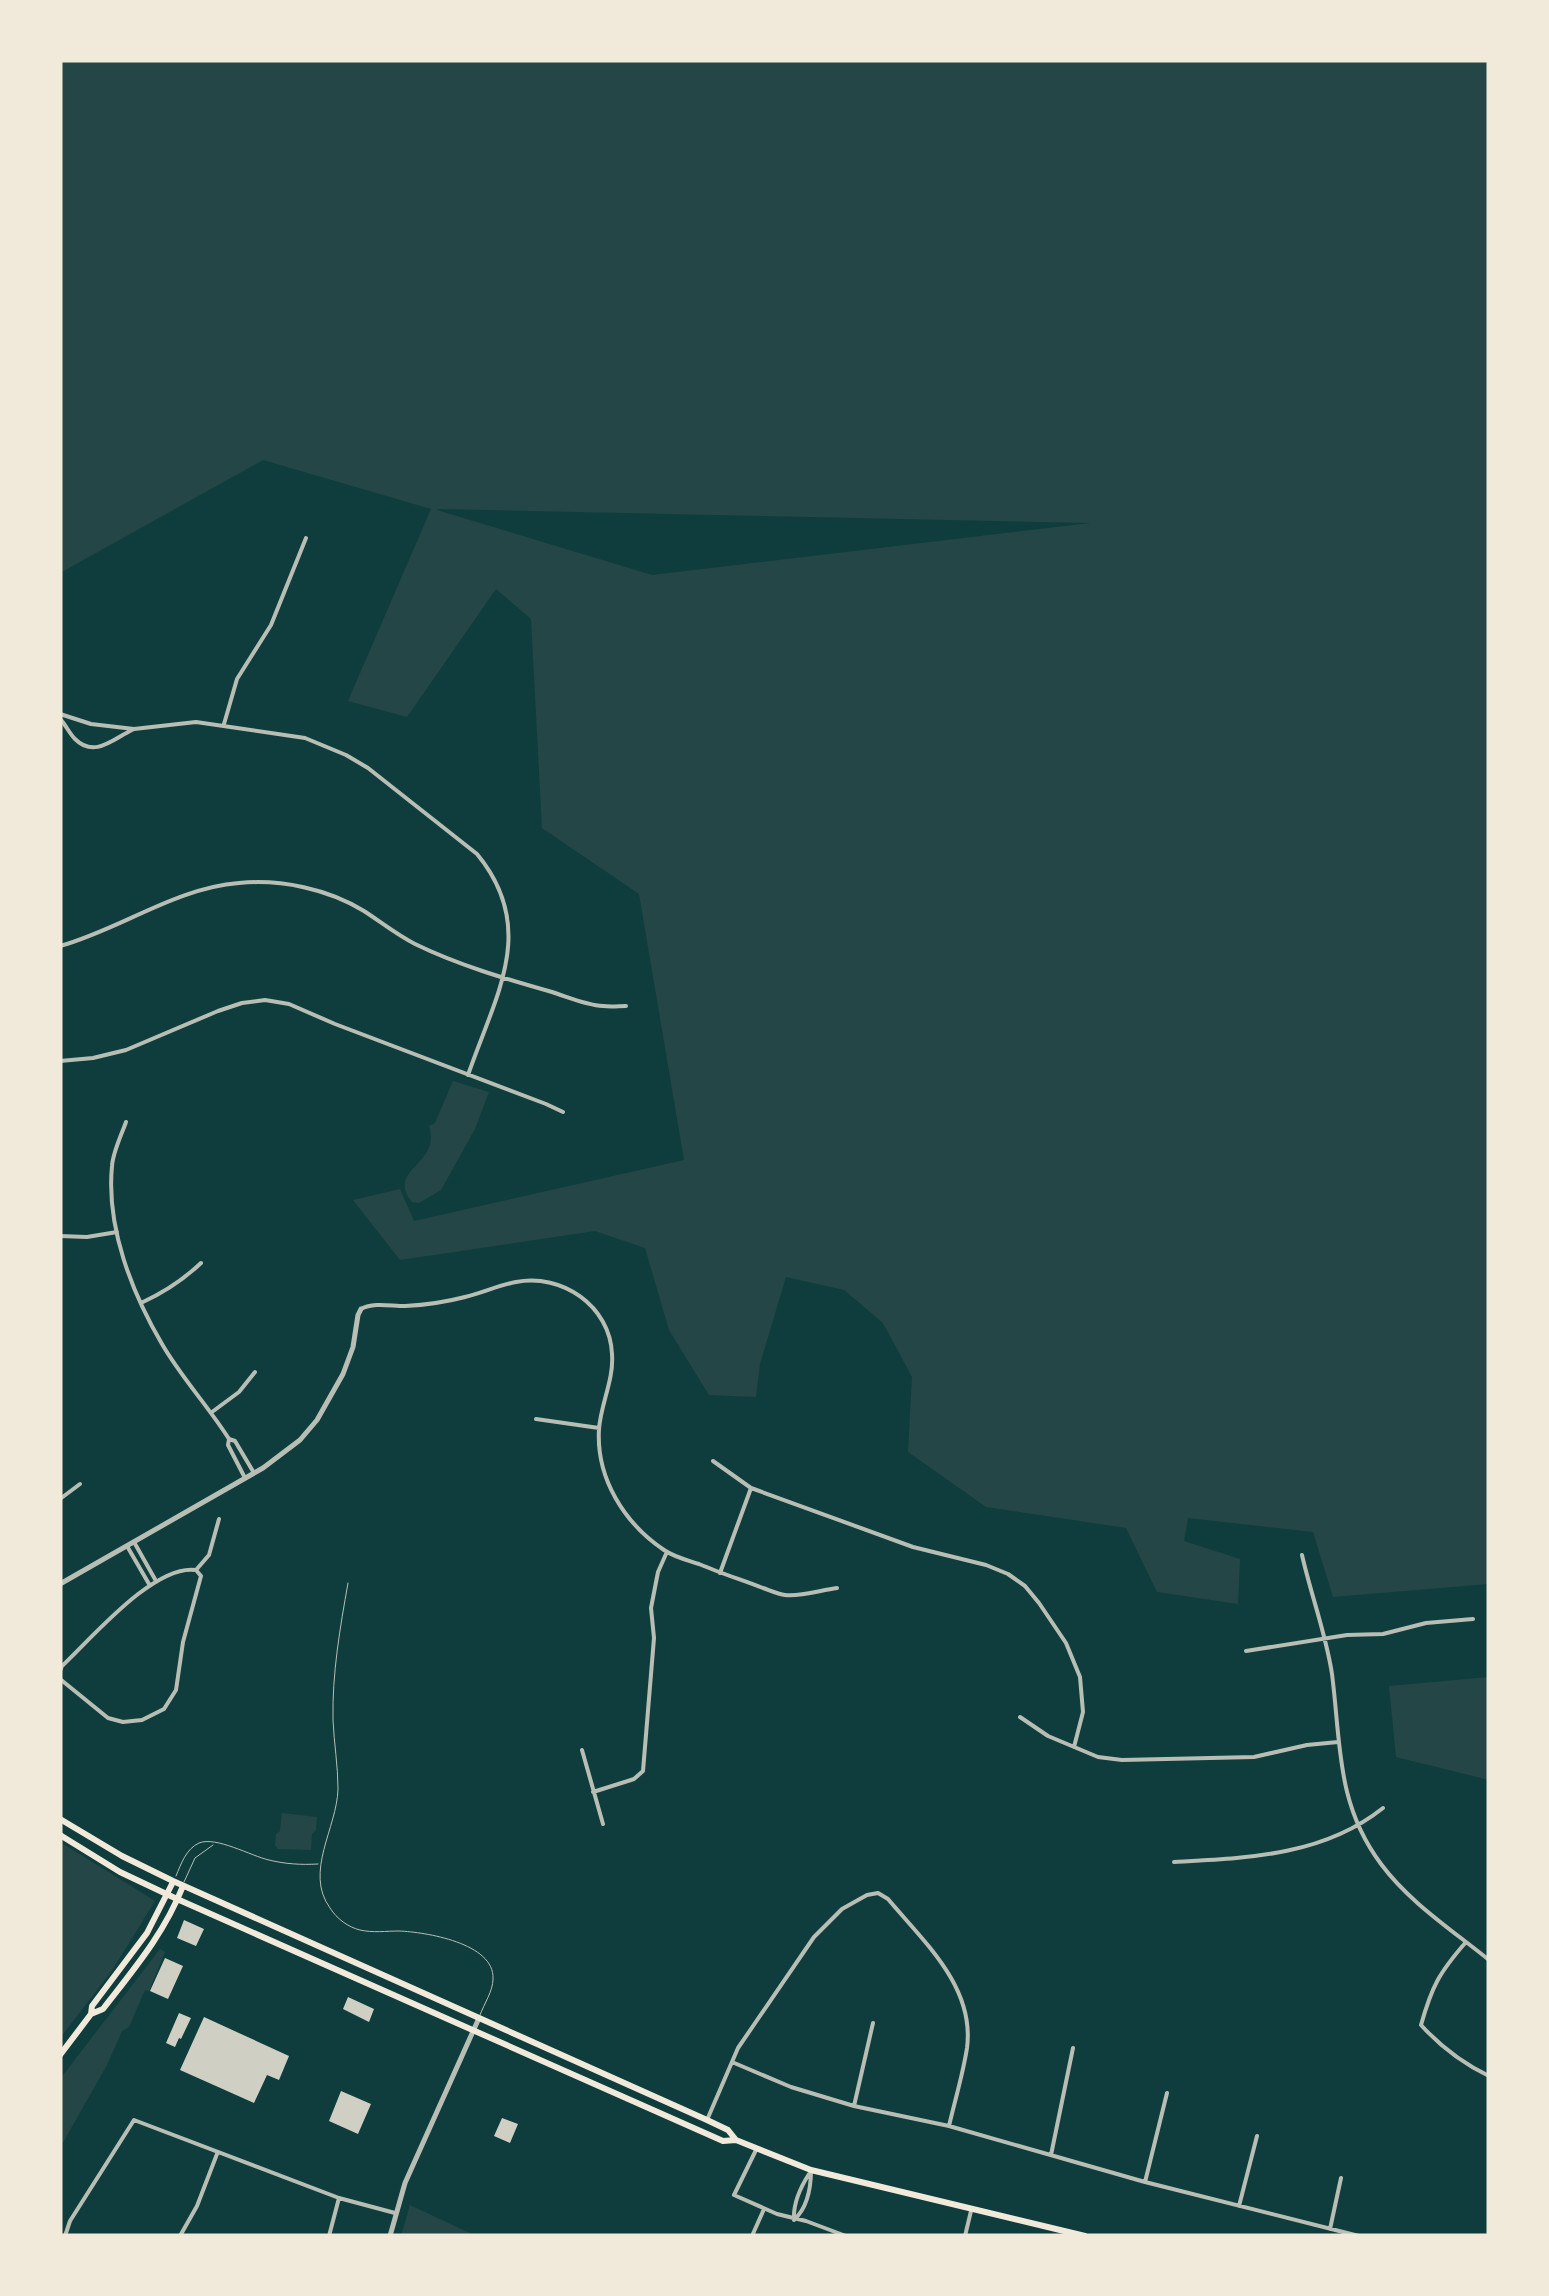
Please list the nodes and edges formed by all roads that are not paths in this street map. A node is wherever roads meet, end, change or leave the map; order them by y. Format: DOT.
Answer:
graph roads {
  1 [pos="306,538"];
  2 [pos="60,717"];
  3 [pos="224,724"];
  4 [pos="134,730"];
  5 [pos="60,946"];
  6 [pos="502,978"];
  7 [pos="626,1006"];
  8 [pos="60,1061"];
  9 [pos="468,1075"];
  10 [pos="564,1112"];
  11 [pos="126,1122"];
  12 [pos="117,1232"];
  13 [pos="60,1236"];
  14 [pos="201,1262"];
  15 [pos="141,1303"];
  16 [pos="360,1309"];
  17 [pos="255,1372"];
  18 [pos="212,1412"];
  19 [pos="536,1419"];
  20 [pos="599,1428"];
  21 [pos="229,1439"];
  22 [pos="713,1462"];
  23 [pos="254,1473"];
  24 [pos="245,1478"];
  25 [pos="80,1484"];
  26 [pos="751,1488"];
  27 [pos="60,1499"];
  28 [pos="219,1519"];
  29 [pos="131,1544"];
  30 [pos="667,1552"];
  31 [pos="1302,1555"];
  32 [pos="196,1570"];
  33 [pos="720,1573"];
  34 [pos="156,1580"];
  35 [pos="348,1583"];
  36 [pos="60,1584"];
  37 [pos="149,1584"];
  38 [pos="837,1588"];
  39 [pos="1473,1619"];
  40 [pos="1324,1638"];
  41 [pos="1246,1652"];
  42 [pos="60,1671"];
  43 [pos="60,1679"];
  44 [pos="1020,1717"];
  45 [pos="1338,1742"];
  46 [pos="1074,1747"];
  47 [pos="582,1750"];
  48 [pos="593,1792"];
  49 [pos="1382,1808"];
  50 [pos="60,1819"];
  51 [pos="602,1824"];
  52 [pos="1357,1824"];
  53 [pos="60,1835"];
  54 [pos="216,1844"];
  55 [pos="1174,1862"];
  56 [pos="321,1864"];
  57 [pos="173,1882"];
  58 [pos="183,1886"];
  59 [pos="167,1894"];
  60 [pos="178,1900"];
  61 [pos="1466,1942"];
  62 [pos="1489,1960"];
  63 [pos="92,2014"];
  64 [pos="479,2018"];
  65 [pos="873,2024"];
  66 [pos="474,2030"];
  67 [pos="1073,2048"];
  68 [pos="60,2055"];
  69 [pos="732,2062"];
  70 [pos="597,2071"];
  71 [pos="1489,2076"];
  72 [pos="583,2078"];
  73 [pos="1167,2093"];
  74 [pos="854,2106"];
  75 [pos="706,2120"];
  76 [pos="684,2124"];
  77 [pos="949,2126"];
  78 [pos="1257,2136"];
  79 [pos="736,2140"];
  80 [pos="756,2149"];
  81 [pos="217,2153"];
  82 [pos="1050,2155"];
  83 [pos="811,2170"];
  84 [pos="1341,2178"];
  85 [pos="1144,2182"];
  86 [pos="339,2198"];
  87 [pos="1239,2206"];
  88 [pos="972,2208"];
  89 [pos="764,2209"];
  90 [pos="395,2212"];
  91 [pos="794,2220"];
  92 [pos="1330,2229"];
  93 [pos="64,2236"];
  94 [pos="180,2236"];
  95 [pos="330,2236"];
  96 [pos="390,2236"];
  97 [pos="752,2236"];
  98 [pos="846,2236"];
  99 [pos="965,2236"];
  100 [pos="1086,2236"];
  101 [pos="1359,2236"];
  1 -- 3 [label="street"];
  2 -- 4 [label="street"];
  2 -- 4 [label="street"];
  3 -- 4 [label="street"];
  3 -- 6 [label="street"];
  5 -- 6 [label="street"];
  6 -- 7 [label="street"];
  6 -- 9 [label="street"];
  8 -- 9 [label="street"];
  9 -- 10 [label="street"];
  11 -- 12 [label="street"];
  12 -- 13 [label="street"];
  12 -- 15 [label="street"];
  14 -- 15 [label="street"];
  15 -- 18 [label="street"];
  16 -- 20 [label="street"];
  16 -- 23 [label="street"];
  17 -- 18 [label="street"];
  18 -- 21 [label="street"];
  19 -- 20 [label="street"];
  20 -- 30 [label="street"];
  21 -- 23 [label="street"];
  21 -- 24 [label="street"];
  22 -- 26 [label="street"];
  23 -- 24 [label="street"];
  24 -- 29 [label="street"];
  25 -- 27 [label="street"];
  26 -- 33 [label="street"];
  26 -- 46 [label="street"];
  28 -- 32 [label="street"];
  29 -- 34 [label="street"];
  29 -- 36 [label="street"];
  29 -- 37 [label="street"];
  30 -- 33 [label="street"];
  30 -- 48 [label="street"];
  31 -- 40 [label="street"];
  32 -- 34 [label="street"];
  32 -- 43 [label="street"];
  33 -- 38 [label="street"];
  34 -- 37 [label="street"];
  35 -- 56 [label="lane"];
  37 -- 42 [label="street"];
  39 -- 40 [label="street"];
  40 -- 41 [label="street"];
  40 -- 45 [label="street"];
  44 -- 46 [label="street"];
  45 -- 46 [label="street"];
  45 -- 52 [label="street"];
  47 -- 48 [label="street"];
  48 -- 51 [label="street"];
  49 -- 52 [label="street"];
  50 -- 57 [label="main road"];
  52 -- 55 [label="street"];
  52 -- 61 [label="street"];
  53 -- 59 [label="main road"];
  54 -- 56 [label="lane"];
  54 -- 57 [label="lane"];
  54 -- 58 [label="lane"];
  56 -- 64 [label="lane"];
  57 -- 58 [label="main road"];
  57 -- 59 [label="main road"];
  58 -- 60 [label="main road"];
  58 -- 64 [label="main road"];
  59 -- 60 [label="main road"];
  59 -- 63 [label="main road"];
  60 -- 63 [label="main road"];
  60 -- 66 [label="main road"];
  61 -- 62 [label="street"];
  61 -- 71 [label="street"];
  63 -- 68 [label="main road"];
  64 -- 66 [label="street"];
  64 -- 70 [label="main road"];
  65 -- 74 [label="street"];
  66 -- 72 [label="main road"];
  66 -- 90 [label="street"];
  67 -- 82 [label="street"];
  69 -- 74 [label="street"];
  69 -- 75 [label="street"];
  69 -- 77 [label="street"];
  70 -- 72 [label="main road"];
  70 -- 75 [label="main road"];
  72 -- 76 [label="main road"];
  73 -- 85 [label="street"];
  74 -- 77 [label="street"];
  75 -- 76 [label="main road"];
  75 -- 79 [label="main road"];
  76 -- 79 [label="main road"];
  77 -- 82 [label="street"];
  78 -- 87 [label="street"];
  79 -- 80 [label="main road"];
  80 -- 83 [label="main road"];
  80 -- 89 [label="street"];
  81 -- 86 [label="street"];
  81 -- 93 [label="street"];
  81 -- 94 [label="street"];
  82 -- 85 [label="street"];
  83 -- 88 [label="main road"];
  83 -- 91 [label="street"];
  84 -- 92 [label="street"];
  85 -- 87 [label="street"];
  86 -- 90 [label="street"];
  86 -- 95 [label="street"];
  87 -- 92 [label="street"];
  88 -- 99 [label="street"];
  88 -- 100 [label="main road"];
  89 -- 91 [label="street"];
  89 -- 97 [label="street"];
  90 -- 96 [label="street"];
  91 -- 98 [label="street"];
  92 -- 101 [label="street"];
}
